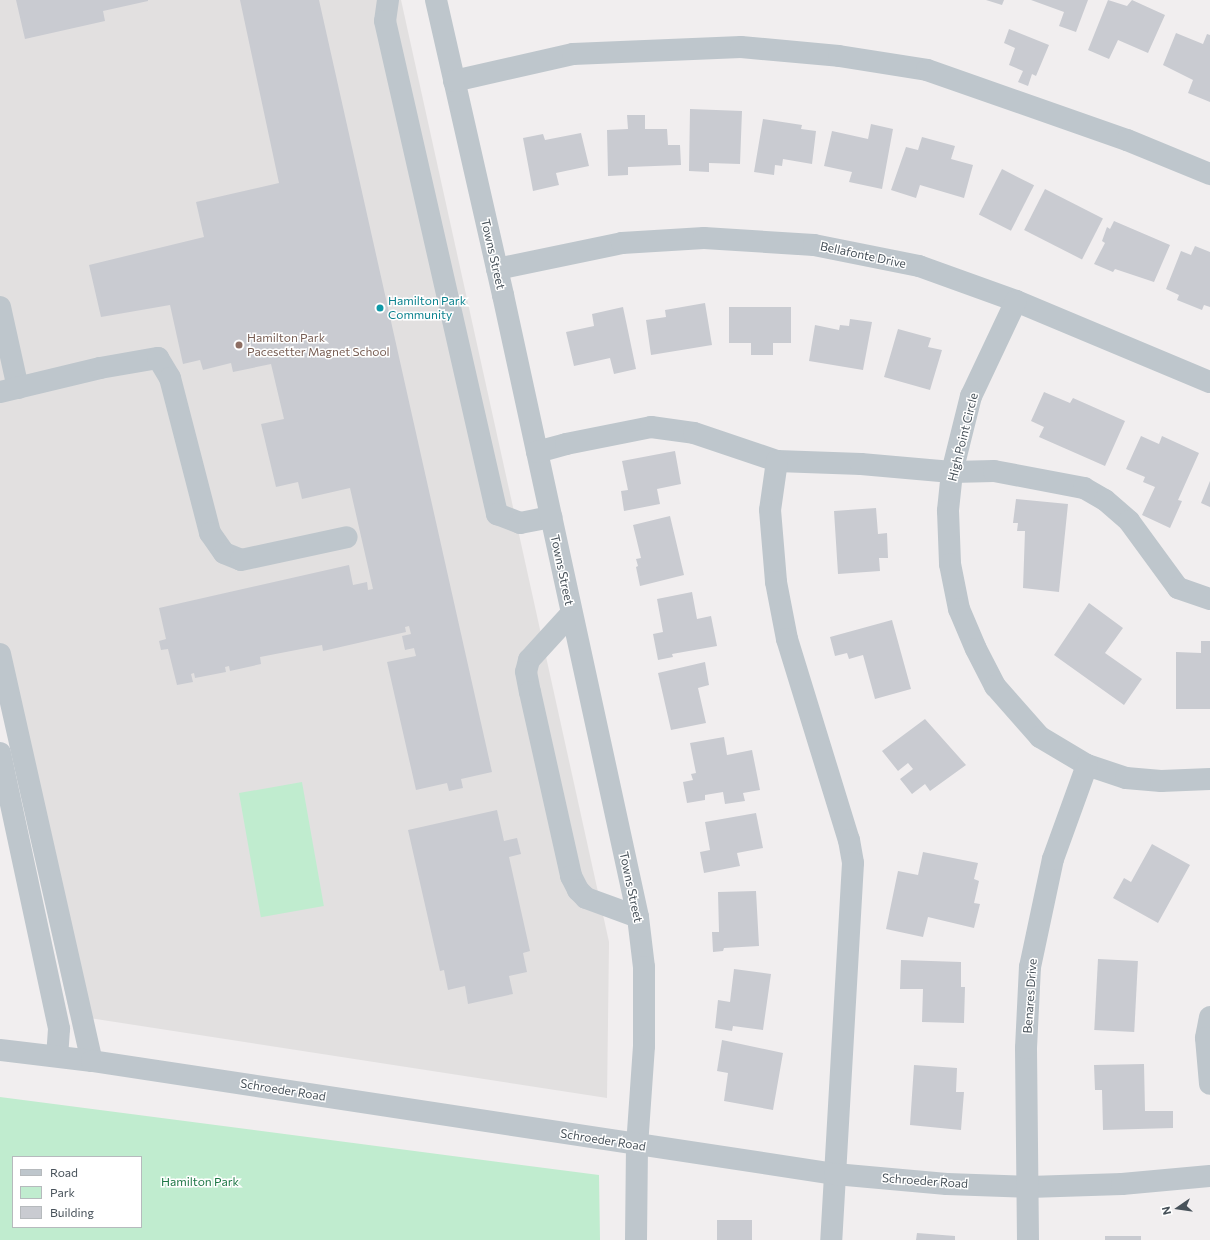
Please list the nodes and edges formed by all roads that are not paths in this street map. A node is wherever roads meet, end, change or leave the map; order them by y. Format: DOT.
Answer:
graph roads {
  1 [pos="388,0"];
  2 [pos="436,0"];
  3 [pos="454,81"];
  4 [pos="1210,174"];
  5 [pos="497,269"];
  6 [pos="1016,302"];
  7 [pos="0,307"];
  8 [pos="1210,382"];
  9 [pos="9,390"];
  10 [pos="536,452"];
  11 [pos="777,461"];
  12 [pos="952,472"];
  13 [pos="551,517"];
  14 [pos="347,537"];
  15 [pos="1210,599"];
  16 [pos="571,614"];
  17 [pos="0,654"];
  18 [pos="0,753"];
  19 [pos="1088,765"];
  20 [pos="1210,779"];
  21 [pos="638,917"];
  22 [pos="1210,1017"];
  23 [pos="0,1050"];
  24 [pos="57,1056"];
  25 [pos="92,1061"];
  26 [pos="1210,1084"];
  27 [pos="637,1145"];
  28 [pos="836,1174"];
  29 [pos="1210,1176"];
  30 [pos="1029,1188"];
  31 [pos="636,1240"];
  32 [pos="831,1240"];
  33 [pos="1028,1240"];
  1 -- 13 [label="street"];
  2 -- 3 [label="street, Towns Street"];
  3 -- 4 [label="street"];
  3 -- 5 [label="street, Towns Street"];
  5 -- 6 [label="street, Bellafonte Drive"];
  5 -- 10 [label="street, Towns Street"];
  6 -- 8 [label="street, Bellafonte Drive"];
  6 -- 12 [label="street, High Point Circle"];
  7 -- 9 [label="street"];
  9 -- 14 [label="street"];
  10 -- 11 [label="street"];
  10 -- 13 [label="street, Towns Street"];
  11 -- 12 [label="street"];
  11 -- 28 [label="street"];
  12 -- 15 [label="street"];
  12 -- 19 [label="street, High Point Circle"];
  13 -- 16 [label="street, Towns Street"];
  16 -- 21 [label="street, Towns Street"];
  16 -- 21 [label="street"];
  17 -- 25 [label="street"];
  18 -- 24 [label="street"];
  19 -- 20 [label="street, High Point Circle"];
  19 -- 30 [label="street, Benares Drive"];
  21 -- 27 [label="street, Towns Street"];
  22 -- 26 [label="street"];
  23 -- 24 [label="street, Schroeder Road"];
  24 -- 25 [label="street, Schroeder Road"];
  25 -- 27 [label="street, Schroeder Road"];
  27 -- 28 [label="street, Schroeder Road"];
  27 -- 31 [label="street, Towns Street"];
  28 -- 30 [label="street, Schroeder Road"];
  28 -- 32 [label="street"];
  29 -- 30 [label="street, Schroeder Road"];
  30 -- 33 [label="street, Benares Drive"];
}
